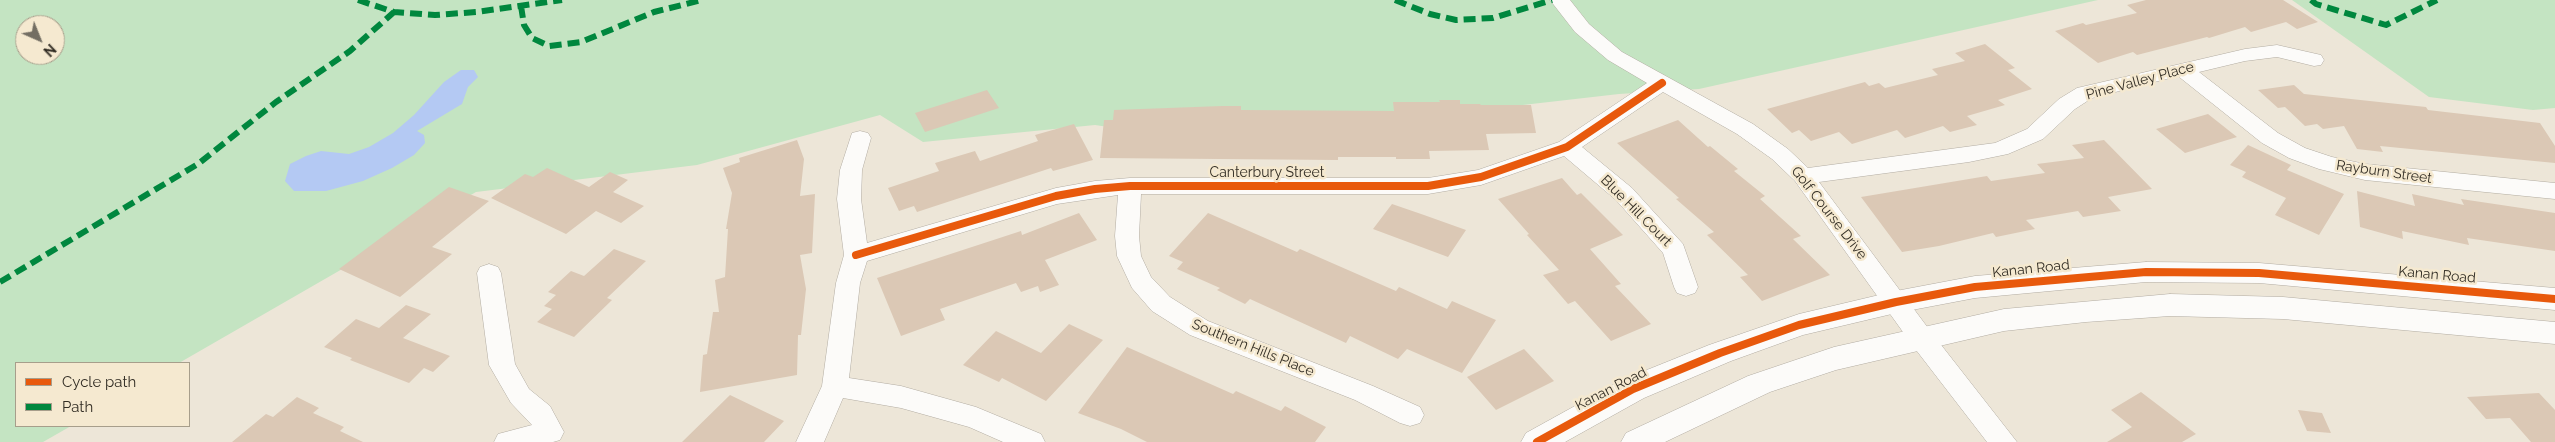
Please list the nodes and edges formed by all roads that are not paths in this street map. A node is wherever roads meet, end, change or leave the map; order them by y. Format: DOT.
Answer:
graph roads {
  1 [pos="1560,0"];
  2 [pos="2314,60"];
  3 [pos="2182,69"];
  4 [pos="1662,83"];
  5 [pos="860,138"];
  6 [pos="1567,147"];
  7 [pos="1803,176"];
  8 [pos="1130,186"];
  9 [pos="2555,191"];
  10 [pos="856,254"];
  11 [pos="489,273"];
  12 [pos="1686,287"];
  13 [pos="2555,299"];
  14 [pos="1896,302"];
  15 [pos="2555,332"];
  16 [pos="1922,339"];
  17 [pos="835,386"];
  18 [pos="1410,415"];
  19 [pos="548,437"];
  20 [pos="508,442"];
  21 [pos="810,442"];
  22 [pos="1031,442"];
  23 [pos="1537,442"];
  24 [pos="1637,442"];
  25 [pos="2003,442"];
  1 -- 4 [label="street, Golf Course Drive"];
  2 -- 3 [label="street, Pine Valley Place"];
  3 -- 7 [label="street, Pine Valley Place"];
  3 -- 9 [label="street, Rayburn Street"];
  4 -- 6 [label="street, Canterbury Street"];
  4 -- 7 [label="street, Golf Course Drive"];
  5 -- 10 [label="street"];
  6 -- 8 [label="street, Canterbury Street"];
  6 -- 12 [label="street, Blue Hill Court"];
  7 -- 14 [label="street, Golf Course Drive"];
  8 -- 10 [label="street, Canterbury Street"];
  8 -- 18 [label="street, Southern Hills Place"];
  10 -- 17 [label="street"];
  11 -- 19 [label="street"];
  13 -- 14 [label="main road, Kanan Road"];
  14 -- 16 [label="street, Golf Course Drive"];
  14 -- 23 [label="main road, Kanan Road"];
  15 -- 16 [label="main road"];
  16 -- 24 [label="main road"];
  16 -- 25 [label="street, Golf Course Drive"];
  17 -- 21 [label="street"];
  17 -- 22 [label="street"];
  19 -- 20 [label="street"];
}
